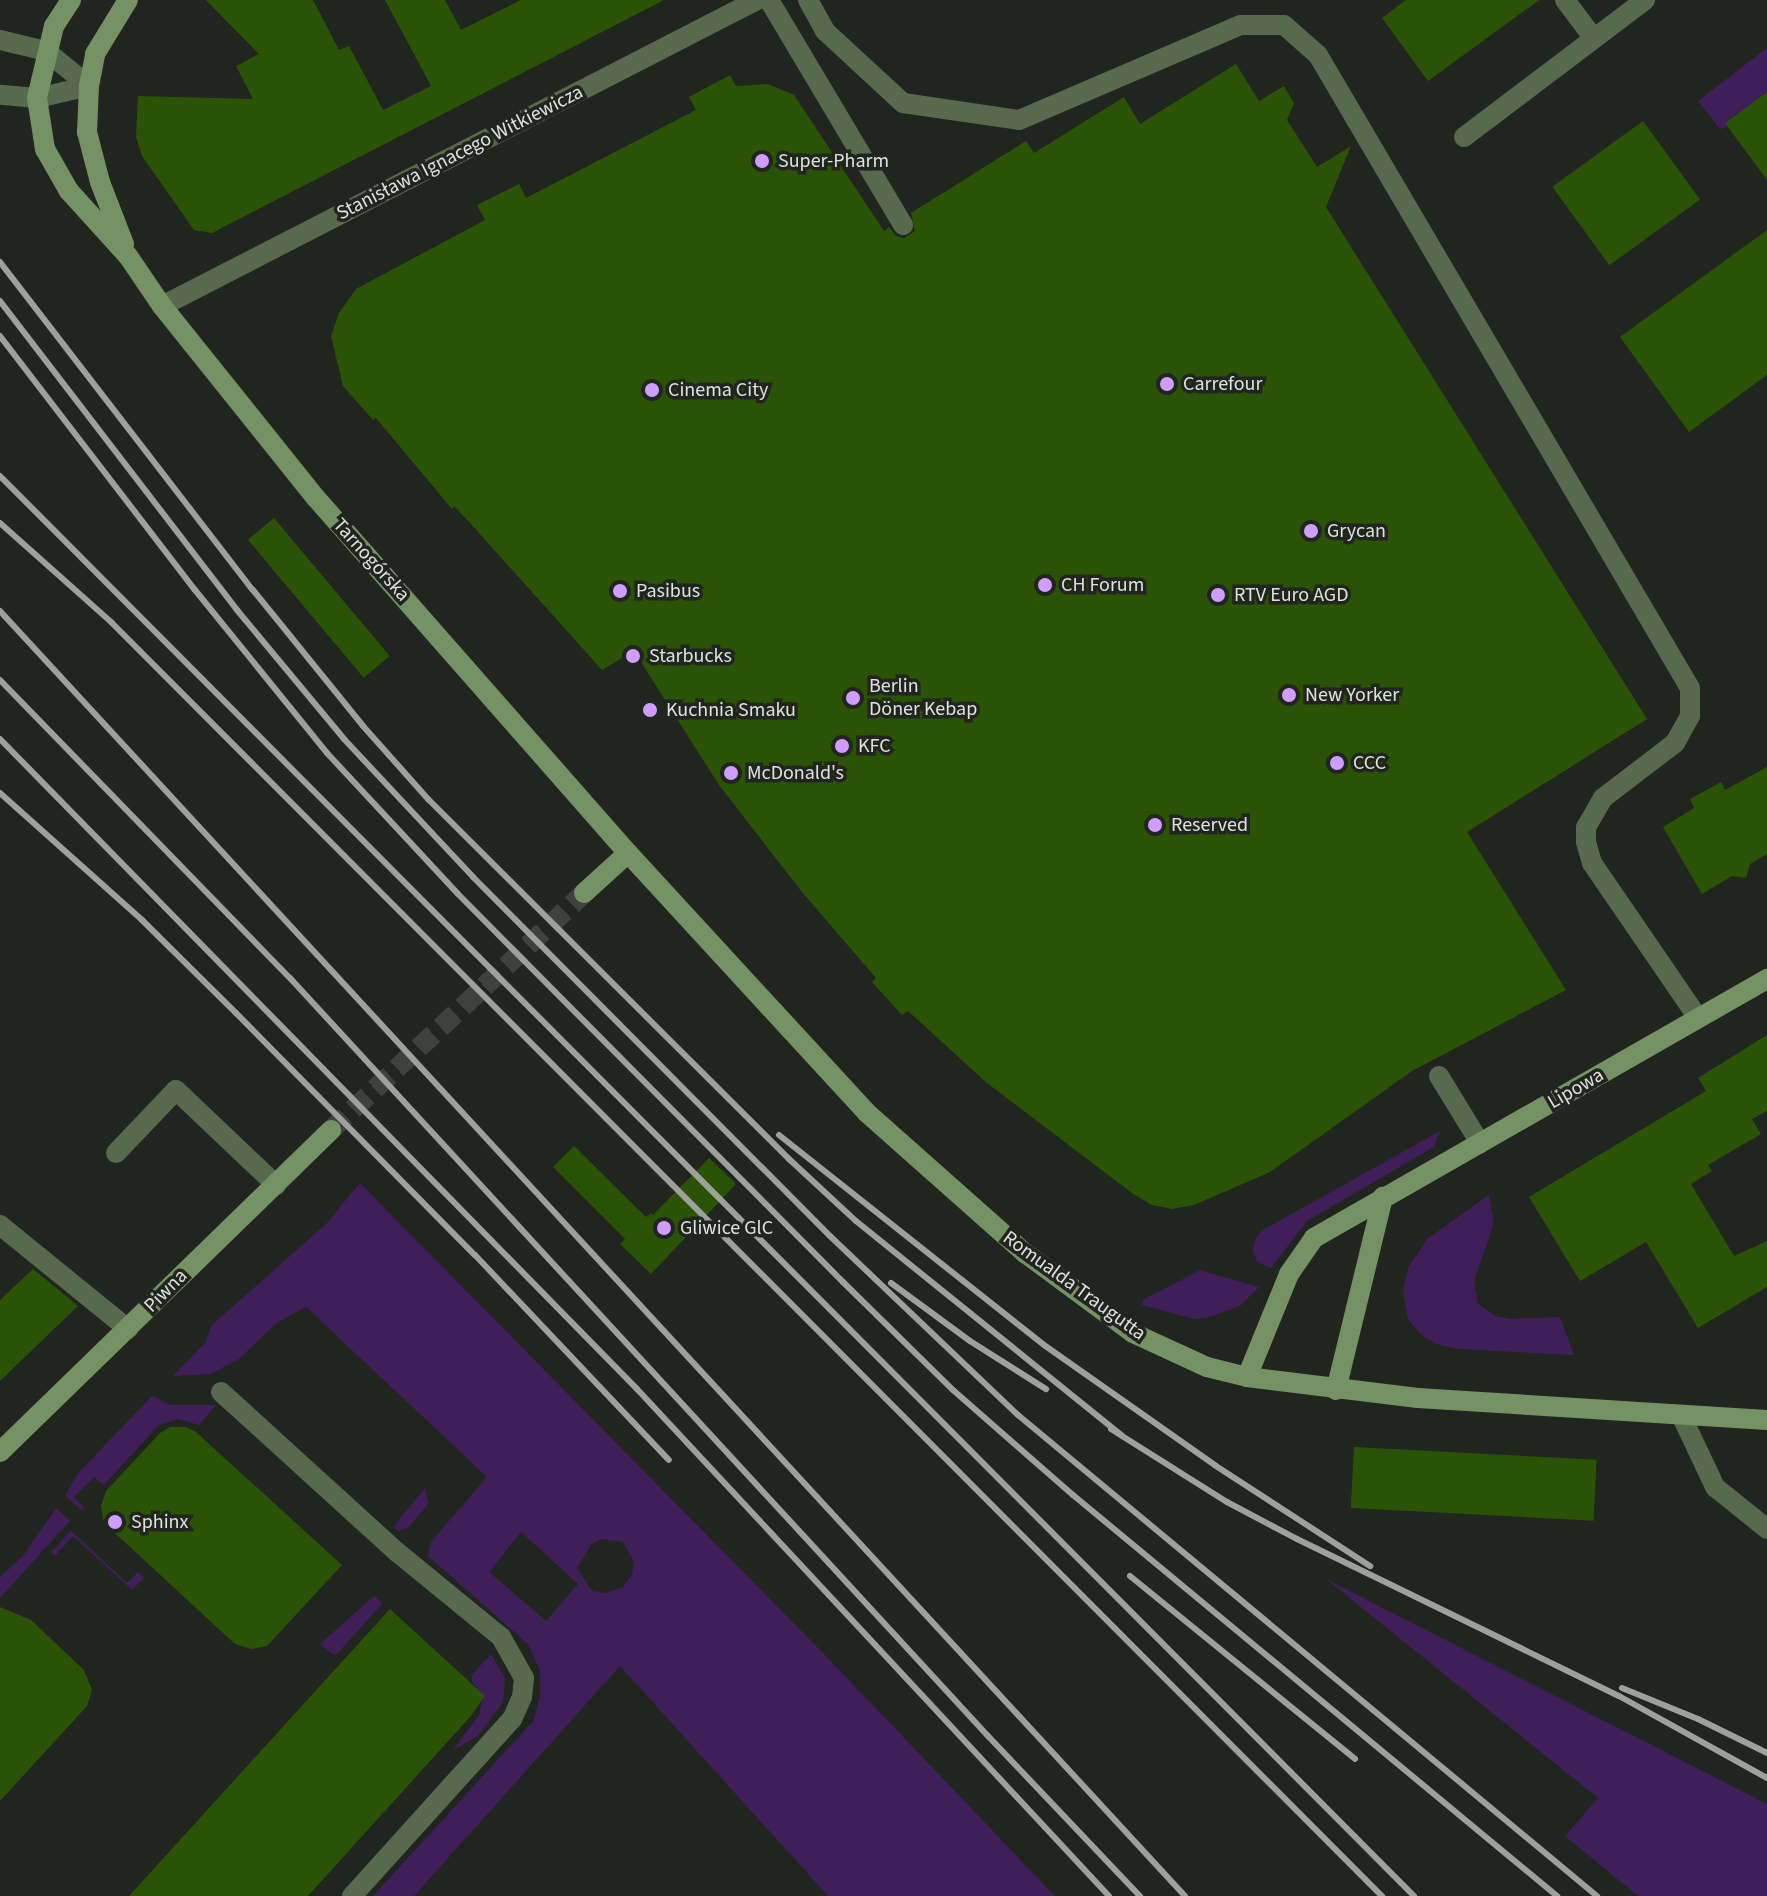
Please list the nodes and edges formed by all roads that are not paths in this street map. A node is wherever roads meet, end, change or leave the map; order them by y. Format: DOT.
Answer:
graph roads {
  1 [pos="71,0"];
  2 [pos="128,0"];
  3 [pos="757,0"];
  4 [pos="769,0"];
  5 [pos="808,0"];
  6 [pos="1565,0"];
  7 [pos="1645,0"];
  8 [pos="1592,36"];
  9 [pos="0,40"];
  10 [pos="46,51"];
  11 [pos="89,86"];
  12 [pos="0,95"];
  13 [pos="37,98"];
  14 [pos="1464,137"];
  15 [pos="903,225"];
  16 [pos="128,256"];
  17 [pos="162,306"];
  18 [pos="628,853"];
  19 [pos="584,893"];
  20 [pos="1767,979"];
  21 [pos="1698,1018"];
  22 [pos="1439,1076"];
  23 [pos="331,1130"];
  24 [pos="1480,1143"];
  25 [pos="116,1153"];
  26 [pos="276,1185"];
  27 [pos="1383,1197"];
  28 [pos="0,1225"];
  29 [pos="128,1329"];
  30 [pos="1247,1377"];
  31 [pos="1336,1390"];
  32 [pos="221,1392"];
  33 [pos="1681,1415"];
  34 [pos="1767,1420"];
  35 [pos="0,1452"];
  36 [pos="1767,1529"];
  37 [pos="352,1896"];
  1 -- 10 [label="main road, Tarnogórska"];
  2 -- 11 [label="main road, Tarnogórska"];
  3 -- 17 [label="street, Stanisława Ignacego Witkiewicza"];
  4 -- 15 [label="street"];
  5 -- 21 [label="street"];
  6 -- 8 [label="street"];
  7 -- 8 [label="street"];
  8 -- 14 [label="street"];
  9 -- 10 [label="street"];
  10 -- 11 [label="street"];
  10 -- 13 [label="main road, Tarnogórska"];
  11 -- 13 [label="street"];
  11 -- 16 [label="main road, Tarnogórska"];
  12 -- 13 [label="street"];
  13 -- 16 [label="main road, Tarnogórska"];
  16 -- 17 [label="main road, Tarnogórska"];
  17 -- 18 [label="main road, Tarnogórska"];
  18 -- 19 [label="main road"];
  18 -- 30 [label="main road, Romualda Traugutta"];
  20 -- 21 [label="main road, Lipowa"];
  21 -- 24 [label="main road, Lipowa"];
  22 -- 24 [label="street"];
  23 -- 26 [label="main road, Piwna"];
  24 -- 27 [label="main road, Lipowa"];
  25 -- 26 [label="street"];
  26 -- 29 [label="main road, Piwna"];
  27 -- 30 [label="main road, Lipowa"];
  27 -- 31 [label="main road"];
  28 -- 29 [label="street"];
  29 -- 35 [label="main road, Piwna"];
  30 -- 31 [label="main road, Romualda Traugutta"];
  31 -- 33 [label="main road, Romualda Traugutta"];
  32 -- 37 [label="street"];
  33 -- 34 [label="main road, Romualda Traugutta"];
  33 -- 36 [label="street"];
}
